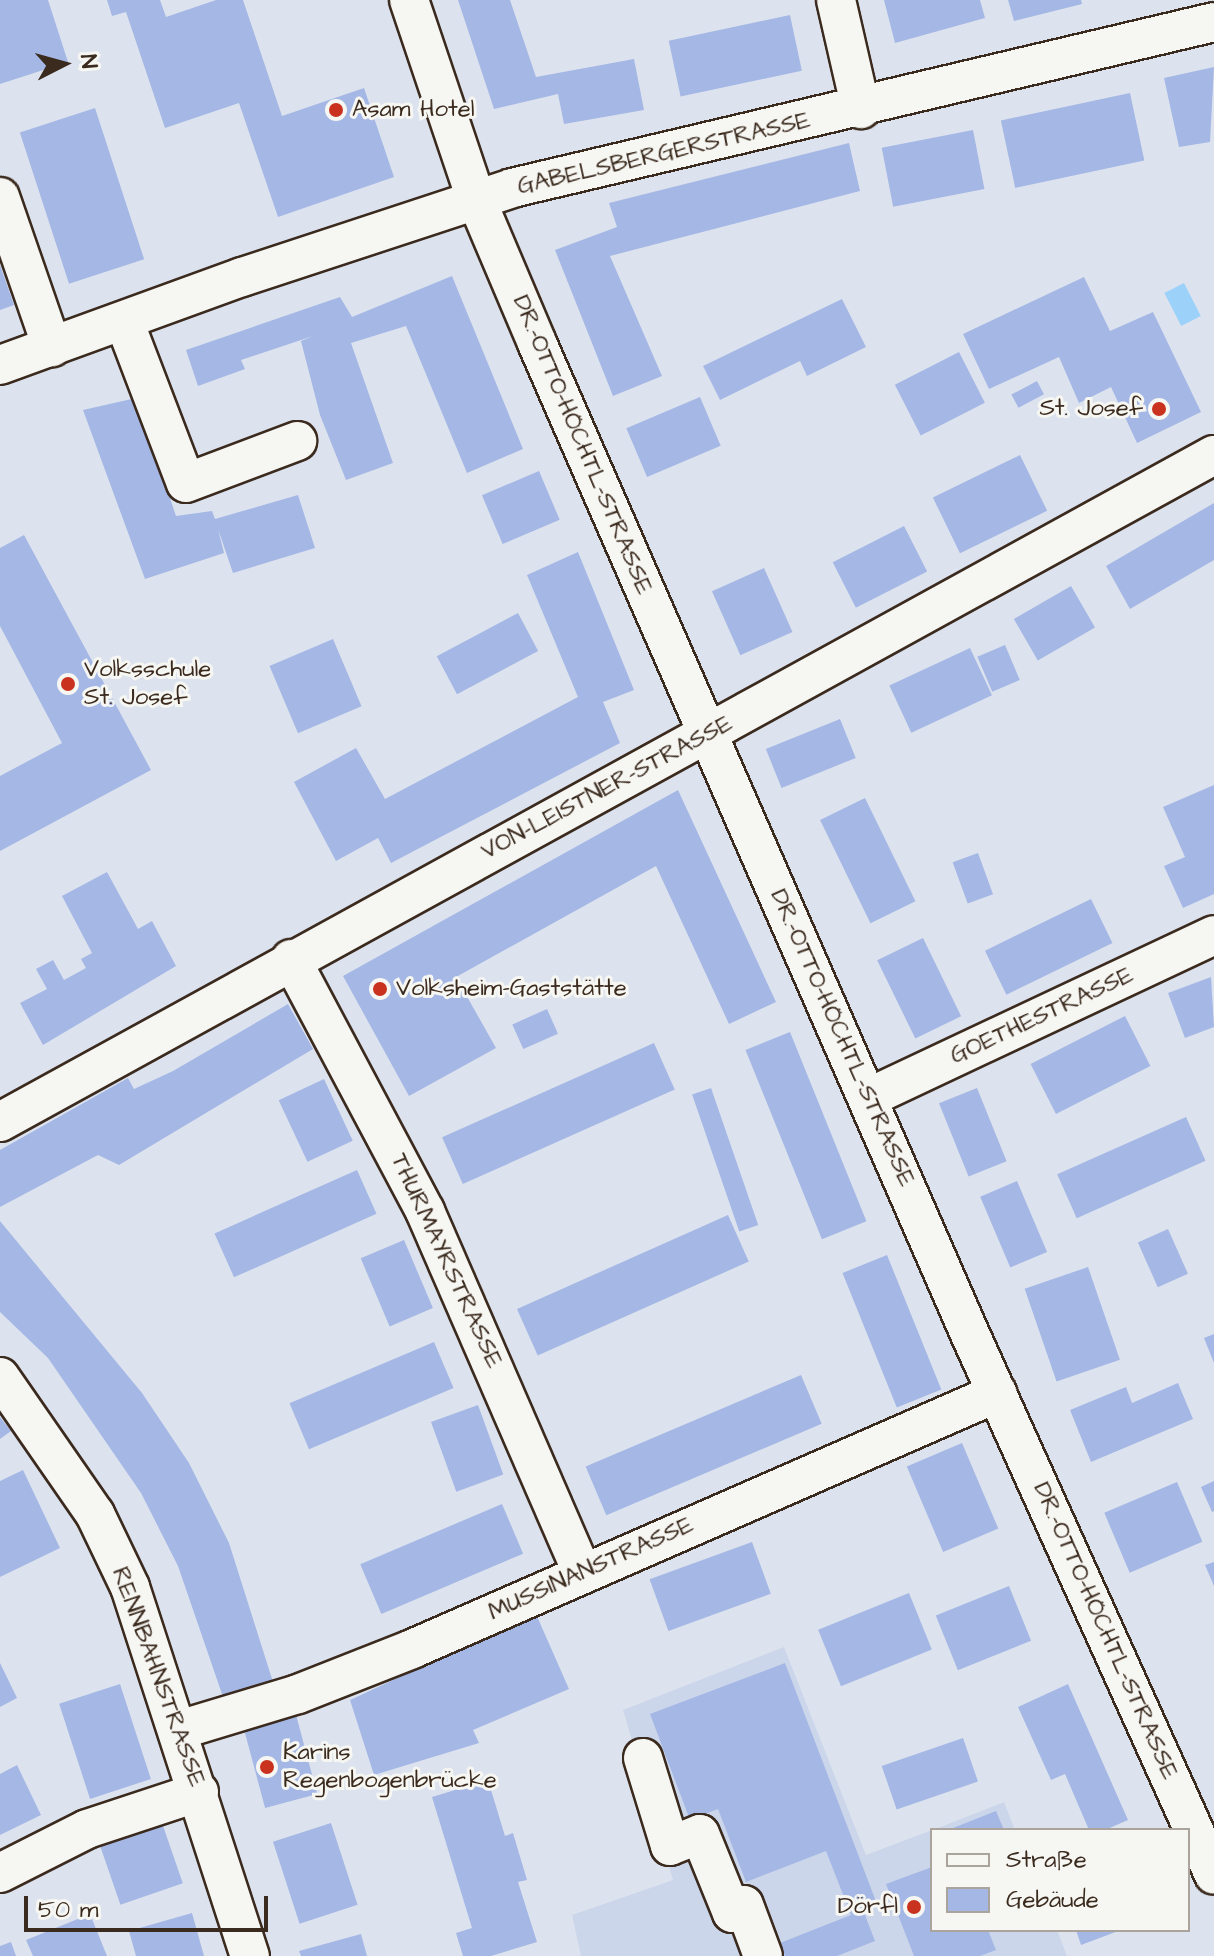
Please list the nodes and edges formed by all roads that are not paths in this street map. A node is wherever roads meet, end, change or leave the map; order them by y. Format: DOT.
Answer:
graph roads {
  1 [pos="409,0"];
  2 [pos="836,0"];
  3 [pos="1214,22"];
  4 [pos="861,109"];
  5 [pos="0,197"];
  6 [pos="476,199"];
  7 [pos="124,321"];
  8 [pos="52,347"];
  9 [pos="0,365"];
  10 [pos="297,441"];
  11 [pos="1214,455"];
  12 [pos="707,734"];
  13 [pos="1214,935"];
  14 [pos="291,959"];
  15 [pos="870,1097"];
  16 [pos="0,1122"];
  17 [pos="0,1377"];
  18 [pos="997,1393"];
  19 [pos="582,1572"];
  20 [pos="179,1730"];
  21 [pos="643,1758"];
  22 [pos="199,1792"];
  23 [pos="0,1873"];
  24 [pos="1214,1875"];
  25 [pos="250,1956"];
  26 [pos="763,1956"];
  1 -- 6 [label="street, DR.-OTTO-HÖCHTL-STRASSE"];
  2 -- 4 [label="street"];
  3 -- 4 [label="street, GABELSBERGERSTRASSE"];
  4 -- 6 [label="street, GABELSBERGERSTRASSE"];
  5 -- 8 [label="street"];
  6 -- 7 [label="street, GABELSBERGERSTRASSE"];
  6 -- 12 [label="street, DR.-OTTO-HÖCHTL-STRASSE"];
  7 -- 8 [label="street, GABELSBERGERSTRASSE"];
  7 -- 10 [label="street"];
  8 -- 9 [label="street, GABELSBERGERSTRASSE"];
  11 -- 12 [label="street, VON-LEISTNER-STRASSE"];
  12 -- 14 [label="street, VON-LEISTNER-STRASSE"];
  12 -- 15 [label="street, DR.-OTTO-HÖCHTL-STRASSE"];
  13 -- 15 [label="street, GOETHESTRASSE"];
  14 -- 16 [label="street, VON-LEISTNER-STRASSE"];
  14 -- 19 [label="street, THURMAYRSTRASSE"];
  15 -- 18 [label="street, DR.-OTTO-HÖCHTL-STRASSE"];
  17 -- 20 [label="street, RENNBAHNSTRASSE"];
  18 -- 19 [label="street, MUSSINANSTRASSE"];
  18 -- 24 [label="street, DR.-OTTO-HÖCHTL-STRASSE"];
  19 -- 20 [label="street, MUSSINANSTRASSE"];
  20 -- 22 [label="street, RENNBAHNSTRASSE"];
  21 -- 26 [label="street"];
  22 -- 23 [label="street"];
  22 -- 25 [label="street, RENNBAHNSTRASSE"];
}
